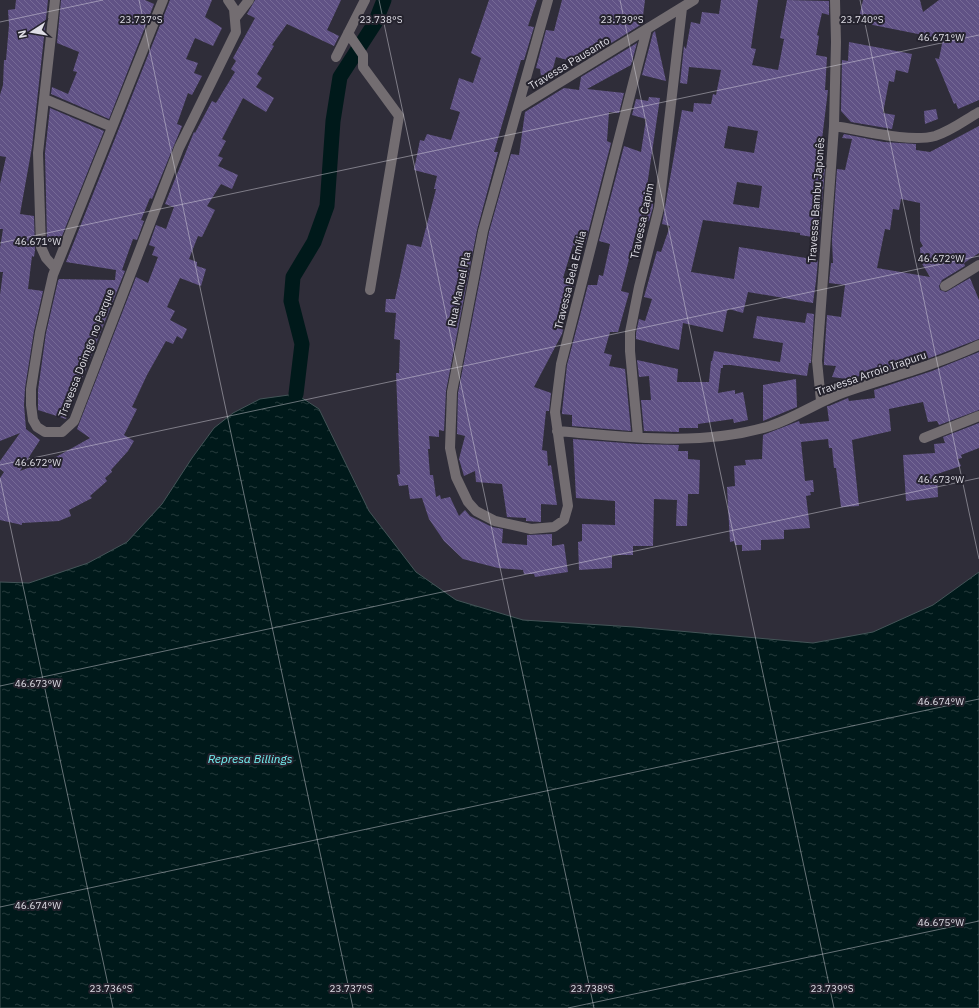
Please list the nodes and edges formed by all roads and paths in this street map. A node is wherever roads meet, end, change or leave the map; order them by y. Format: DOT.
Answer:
graph roads {
  1 [pos="55,0"];
  2 [pos="163,0"];
  3 [pos="228,0"];
  4 [pos="249,0"];
  5 [pos="365,0"];
  6 [pos="548,0"];
  7 [pos="694,0"];
  8 [pos="835,0"];
  9 [pos="682,8"];
  10 [pos="236,17"];
  11 [pos="647,29"];
  12 [pos="349,35"];
  13 [pos="336,57"];
  14 [pos="45,99"];
  15 [pos="518,108"];
  16 [pos="979,112"];
  17 [pos="834,126"];
  18 [pos="112,127"];
  19 [pos="979,265"];
  20 [pos="55,268"];
  21 [pos="945,286"];
  22 [pos="370,290"];
  23 [pos="979,345"];
  24 [pos="821,401"];
  25 [pos="979,416"];
  26 [pos="556,431"];
  27 [pos="638,437"];
  28 [pos="924,438"];
  29 [pos="546,528"];
  1 -- 14 [label="street"];
  2 -- 18 [label="street, Travessa Doimgo no Parque"];
  3 -- 10 [label="street"];
  4 -- 10 [label="street"];
  5 -- 12 [label="street"];
  6 -- 15 [label="street, Rua Manuel Pla"];
  7 -- 9 [label="street, Travessa Pausanto"];
  8 -- 17 [label="street, Travessa Bambu Japonês"];
  9 -- 11 [label="street, Travessa Pausanto"];
  9 -- 27 [label="street, Travessa Capim"];
  10 -- 20 [label="street, Travessa Doimgo no Parque"];
  11 -- 15 [label="street, Travessa Pausanto"];
  11 -- 26 [label="street, Travessa Bela Emília"];
  12 -- 13 [label="street"];
  12 -- 22 [label="street"];
  14 -- 18 [label="street"];
  14 -- 20 [label="street"];
  15 -- 29 [label="street, Rua Manuel Pla"];
  16 -- 17 [label="street"];
  17 -- 24 [label="street, Travessa Bambu Japonês"];
  18 -- 20 [label="street, Travessa Doimgo no Parque"];
  19 -- 21 [label="street"];
  23 -- 24 [label="street, Travessa Arroio Irapuru"];
  24 -- 27 [label="street, Travessa Arroio Irapuru"];
  25 -- 28 [label="street"];
  26 -- 27 [label="street, Travessa Arroio Irapuru"];
  26 -- 29 [label="street, Travessa Bela Emília"];
}
